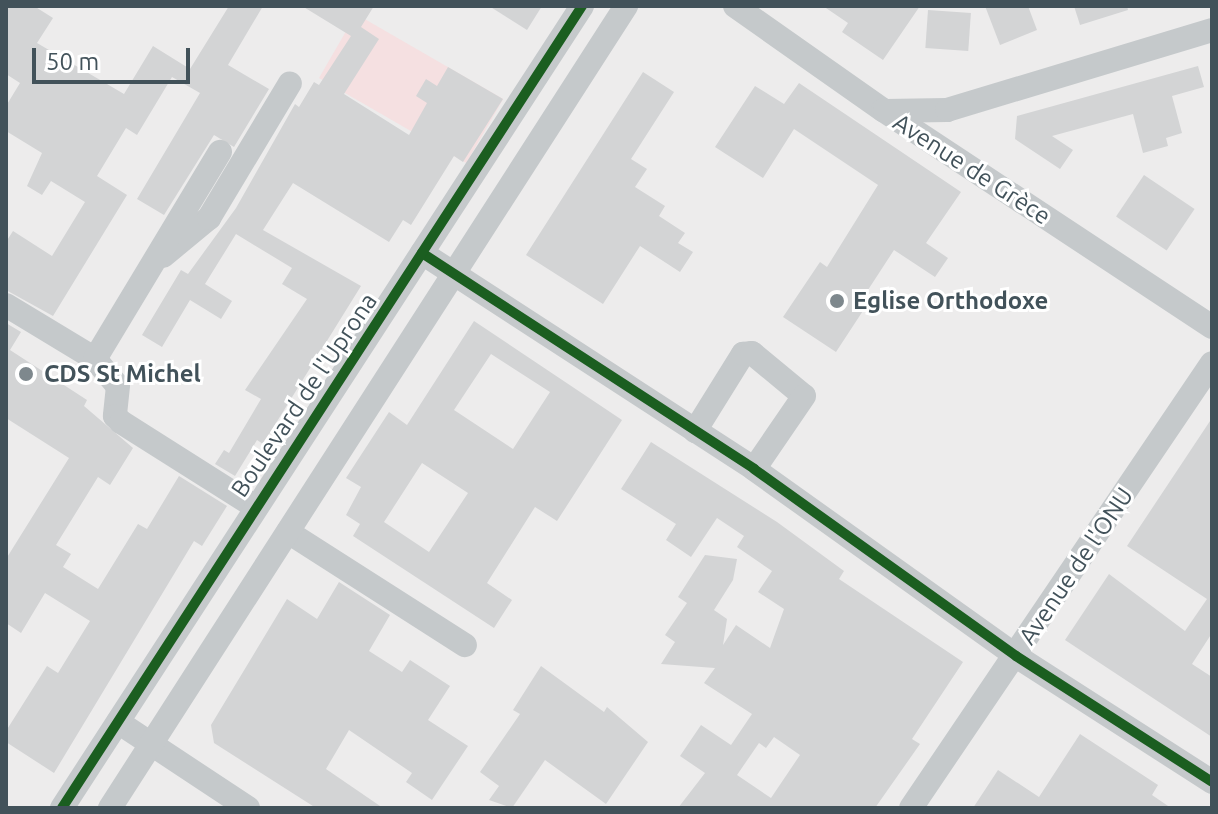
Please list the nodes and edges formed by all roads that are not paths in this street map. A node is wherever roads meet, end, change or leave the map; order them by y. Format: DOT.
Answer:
graph roads {
  1 [pos="582,6"];
  2 [pos="626,6"];
  3 [pos="735,6"];
  4 [pos="1212,30"];
  5 [pos="290,83"];
  6 [pos="883,110"];
  7 [pos="220,152"];
  8 [pos="422,253"];
  9 [pos="157,259"];
  10 [pos="455,273"];
  11 [pos="6,305"];
  12 [pos="1212,327"];
  13 [pos="95,359"];
  14 [pos="1212,363"];
  15 [pos="695,431"];
  16 [pos="754,469"];
  17 [pos="254,506"];
  18 [pos="288,532"];
  19 [pos="465,645"];
  20 [pos="1016,656"];
  21 [pos="118,722"];
  22 [pos="152,743"];
  23 [pos="1212,782"];
  24 [pos="62,808"];
  25 [pos="110,808"];
  26 [pos="248,808"];
  27 [pos="911,808"];
  1 -- 8 [label="street, Boulevard de l'Uprona"];
  2 -- 10 [label="street"];
  3 -- 6 [label="street, Avenue de Grèce"];
  4 -- 6 [label="street"];
  5 -- 9 [label="street"];
  6 -- 12 [label="street, Avenue de Grèce"];
  7 -- 9 [label="street"];
  8 -- 10 [label="street"];
  8 -- 17 [label="street, Boulevard de l'Uprona"];
  9 -- 13 [label="street"];
  10 -- 15 [label="street"];
  10 -- 18 [label="street"];
  11 -- 13 [label="street"];
  13 -- 17 [label="street"];
  14 -- 20 [label="street, Avenue de l'ONU"];
  15 -- 16 [label="street"];
  15 -- 16 [label="street"];
  16 -- 20 [label="street"];
  17 -- 21 [label="street, Boulevard de l'Uprona"];
  18 -- 19 [label="street"];
  18 -- 22 [label="street"];
  20 -- 23 [label="street"];
  20 -- 27 [label="street, Avenue de l'ONU"];
  21 -- 22 [label="street"];
  21 -- 24 [label="street, Boulevard de l'Uprona"];
  22 -- 25 [label="street"];
  22 -- 26 [label="street"];
}
